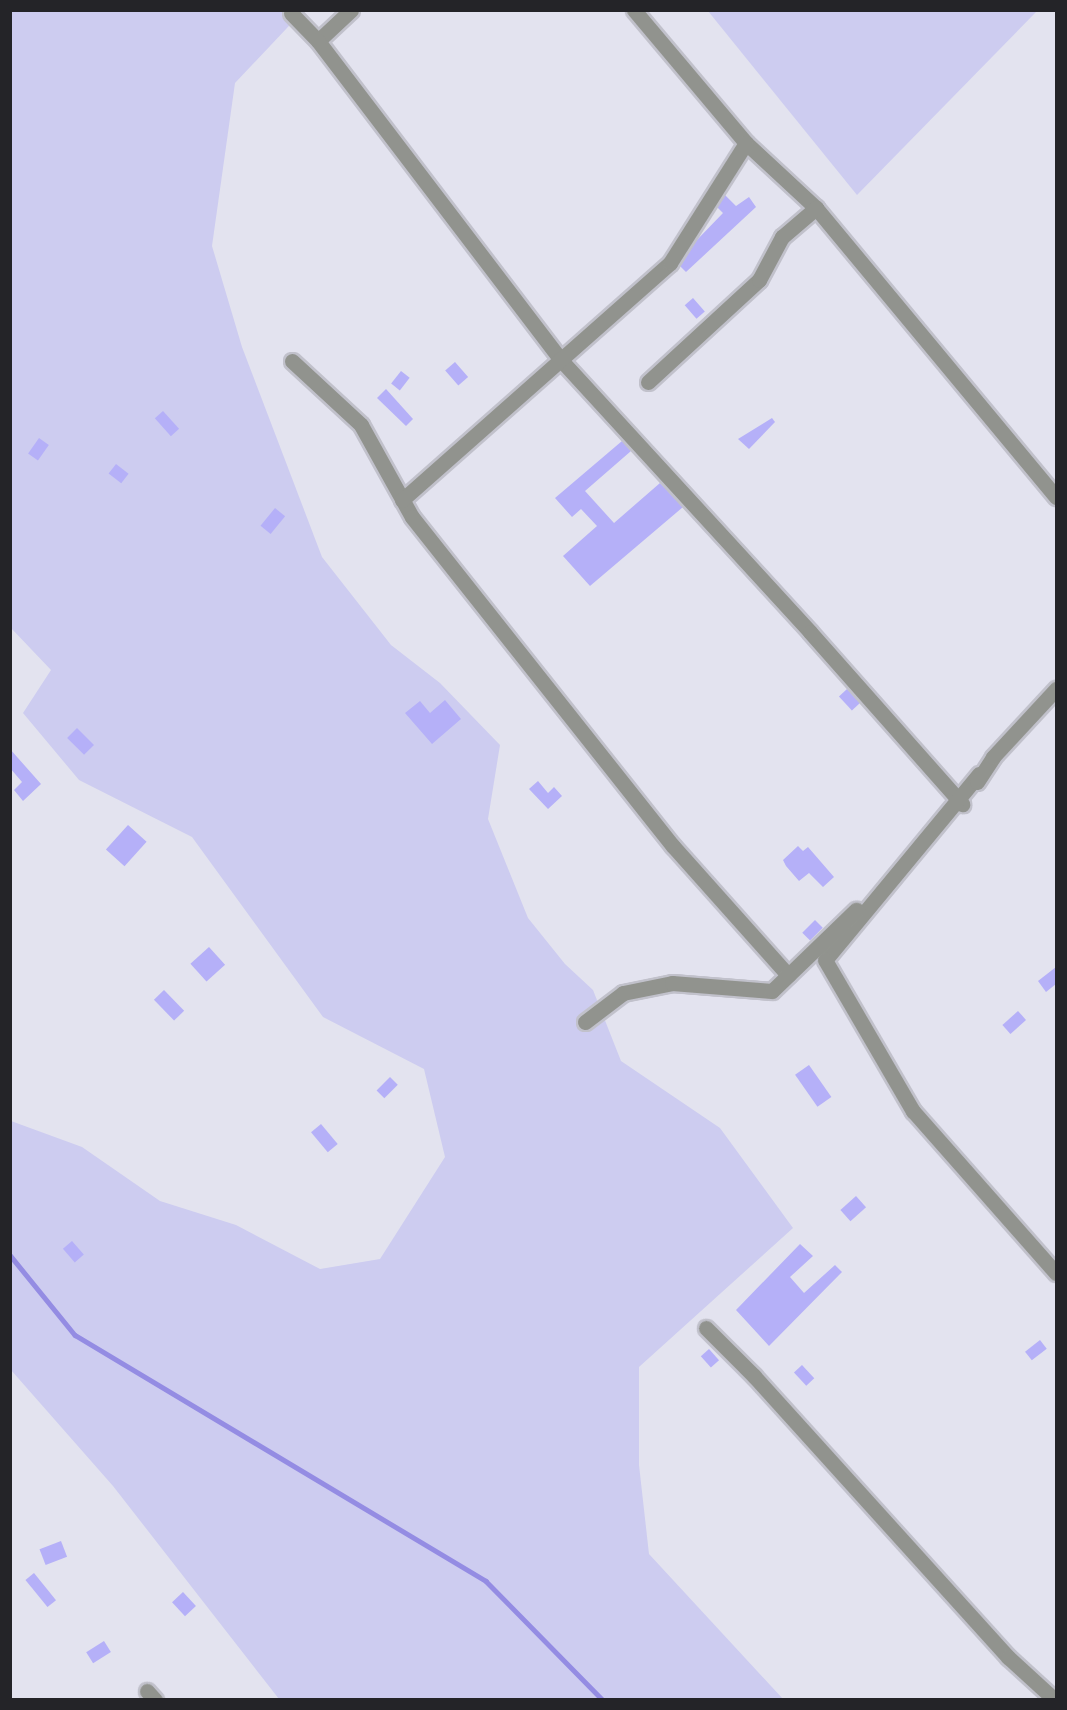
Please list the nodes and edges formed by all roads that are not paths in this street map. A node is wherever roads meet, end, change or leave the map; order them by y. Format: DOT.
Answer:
graph roads {
  1 [pos="351,10"];
  2 [pos="634,10"];
  3 [pos="291,13"];
  4 [pos="318,41"];
  5 [pos="746,143"];
  6 [pos="816,208"];
  7 [pos="560,359"];
  8 [pos="292,361"];
  9 [pos="648,382"];
  10 [pos="1056,497"];
  11 [pos="402,500"];
  12 [pos="1056,689"];
  13 [pos="979,774"];
  14 [pos="962,804"];
  15 [pos="788,975"];
  16 [pos="585,1022"];
  17 [pos="1056,1273"];
  18 [pos="706,1328"];
  19 [pos="1055,1700"];
  1 -- 4 [label="street"];
  2 -- 5 [label="street"];
  3 -- 4 [label="street"];
  4 -- 7 [label="street"];
  5 -- 6 [label="street"];
  5 -- 7 [label="street"];
  6 -- 9 [label="street"];
  6 -- 10 [label="street"];
  7 -- 11 [label="street"];
  7 -- 14 [label="street"];
  8 -- 11 [label="street"];
  11 -- 15 [label="street"];
  12 -- 14 [label="street"];
  13 -- 17 [label="street"];
  14 -- 15 [label="street"];
  15 -- 16 [label="street"];
  18 -- 19 [label="street"];
}
